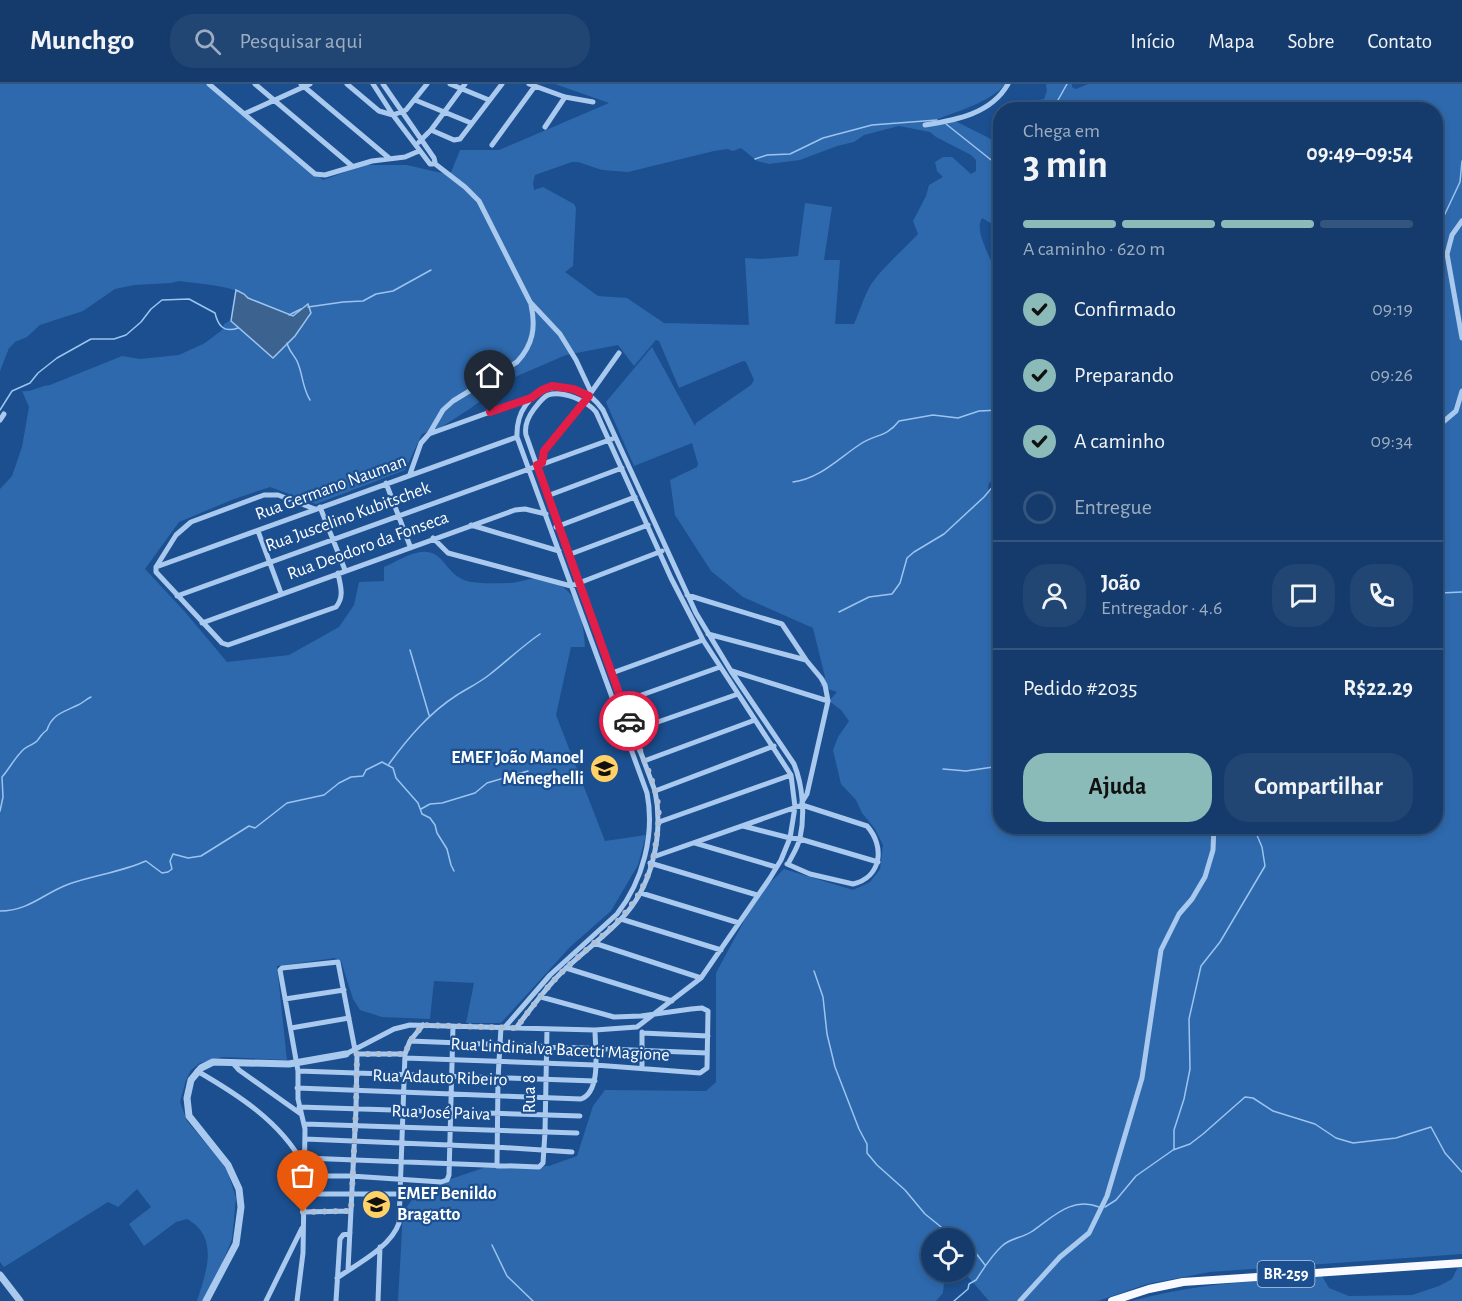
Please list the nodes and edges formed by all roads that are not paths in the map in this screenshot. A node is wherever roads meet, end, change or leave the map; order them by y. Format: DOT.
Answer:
graph roads {
  1 [pos="209,84"];
  2 [pos="255,84"];
  3 [pos="347,84"];
  4 [pos="373,84"];
  5 [pos="427,84"];
  6 [pos="450,84"];
  7 [pos="502,84"];
  8 [pos="1008,84"];
  9 [pos="305,85"];
  10 [pos="386,85"];
  11 [pos="532,85"];
  12 [pos="463,86"];
  13 [pos="565,96"];
  14 [pos="415,100"];
  15 [pos="489,100"];
  16 [pos="275,101"];
  17 [pos="593,102"];
  18 [pos="995,102"];
  19 [pos="993,103"];
  20 [pos="443,112"];
  21 [pos="244,114"];
  22 [pos="398,114"];
  23 [pos="471,123"];
  24 [pos="925,125"];
  25 [pos="545,128"];
  26 [pos="431,130"];
  27 [pos="421,140"];
  28 [pos="492,145"];
  29 [pos="418,148"];
  30 [pos="389,158"];
  31 [pos="434,163"];
  32 [pos="352,166"];
  33 [pos="1462,220"];
  34 [pos="530,302"];
  35 [pos="1462,338"];
  36 [pos="619,353"];
  37 [pos="1462,391"];
  38 [pos="590,394"];
  39 [pos="531,398"];
  40 [pos="583,402"];
  41 [pos="1443,422"];
  42 [pos="429,434"];
  43 [pos="517,437"];
  44 [pos="616,437"];
  45 [pos="609,440"];
  46 [pos="539,464"];
  47 [pos="529,468"];
  48 [pos="622,468"];
  49 [pos="410,474"];
  50 [pos="386,483"];
  51 [pos="547,496"];
  52 [pos="635,497"];
  53 [pos="318,508"];
  54 [pos="546,514"];
  55 [pos="398,515"];
  56 [pos="471,525"];
  57 [pos="648,525"];
  58 [pos="554,527"];
  59 [pos="258,531"];
  60 [pos="433,538"];
  61 [pos="333,539"];
  62 [pos="410,546"];
  63 [pos="666,549"];
  64 [pos="559,551"];
  65 [pos="660,552"];
  66 [pos="568,555"];
  67 [pos="269,562"];
  68 [pos="156,567"];
  69 [pos="345,570"];
  70 [pos="338,573"];
  71 [pos="578,584"];
  72 [pos="571,586"];
  73 [pos="281,593"];
  74 [pos="687,595"];
  75 [pos="177,596"];
  76 [pos="693,615"];
  77 [pos="202,623"];
  78 [pos="708,634"];
  79 [pos="703,640"];
  80 [pos="806,660"];
  81 [pos="720,666"];
  82 [pos="728,672"];
  83 [pos="612,673"];
  84 [pos="738,694"];
  85 [pos="828,701"];
  86 [pos="622,702"];
  87 [pos="755,720"];
  88 [pos="632,731"];
  89 [pos="778,740"];
  90 [pos="773,746"];
  91 [pos="644,761"];
  92 [pos="790,775"];
  93 [pos="655,791"];
  94 [pos="802,804"];
  95 [pos="795,807"];
  96 [pos="658,822"];
  97 [pos="743,826"];
  98 [pos="1214,834"];
  99 [pos="790,838"];
  100 [pos="800,839"];
  101 [pos="695,843"];
  102 [pos="653,857"];
  103 [pos="781,860"];
  104 [pos="643,861"];
  105 [pos="878,862"];
  106 [pos="651,864"];
  107 [pos="788,864"];
  108 [pos="776,867"];
  109 [pos="641,893"];
  110 [pos="758,895"];
  111 [pos="621,919"];
  112 [pos="739,923"];
  113 [pos="594,943"];
  114 [pos="721,950"];
  115 [pos="566,968"];
  116 [pos="701,978"];
  117 [pos="344,990"];
  118 [pos="541,997"];
  119 [pos="285,999"];
  120 [pos="672,1001"];
  121 [pos="654,1014"];
  122 [pos="349,1018"];
  123 [pos="641,1024"];
  124 [pos="423,1025"];
  125 [pos="453,1026"];
  126 [pos="503,1027"];
  127 [pos="291,1028"];
  128 [pos="516,1028"];
  129 [pos="547,1029"];
  130 [pos="596,1030"];
  131 [pos="642,1034"];
  132 [pos="708,1036"];
  133 [pos="410,1041"];
  134 [pos="452,1042"];
  135 [pos="499,1044"];
  136 [pos="546,1046"];
  137 [pos="595,1048"];
  138 [pos="642,1050"];
  139 [pos="356,1052"];
  140 [pos="707,1053"];
  141 [pos="346,1054"];
  142 [pos="405,1056"];
  143 [pos="451,1060"];
  144 [pos="231,1061"];
  145 [pos="499,1061"];
  146 [pos="297,1063"];
  147 [pos="546,1063"];
  148 [pos="595,1065"];
  149 [pos="642,1068"];
  150 [pos="197,1071"];
  151 [pos="298,1071"];
  152 [pos="357,1074"];
  153 [pos="405,1076"];
  154 [pos="450,1077"];
  155 [pos="498,1079"];
  156 [pos="545,1080"];
  157 [pos="595,1082"];
  158 [pos="297,1088"];
  159 [pos="356,1090"];
  160 [pos="405,1092"];
  161 [pos="451,1094"];
  162 [pos="498,1095"];
  163 [pos="544,1097"];
  164 [pos="299,1107"];
  165 [pos="356,1109"];
  166 [pos="404,1110"];
  167 [pos="450,1111"];
  168 [pos="497,1113"];
  169 [pos="545,1114"];
  170 [pos="302,1115"];
  171 [pos="580,1116"];
  172 [pos="305,1124"];
  173 [pos="355,1125"];
  174 [pos="404,1127"];
  175 [pos="450,1128"];
  176 [pos="497,1130"];
  177 [pos="545,1132"];
  178 [pos="577,1133"];
  179 [pos="304,1139"];
  180 [pos="354,1143"];
  181 [pos="403,1144"];
  182 [pos="449,1146"];
  183 [pos="496,1147"];
  184 [pos="544,1149"];
  185 [pos="572,1152"];
  186 [pos="304,1158"];
  187 [pos="352,1160"];
  188 [pos="402,1161"];
  189 [pos="449,1163"];
  190 [pos="303,1166"];
  191 [pos="497,1166"];
  192 [pos="303,1176"];
  193 [pos="351,1176"];
  194 [pos="401,1179"];
  195 [pos="303,1194"];
  196 [pos="350,1194"];
  197 [pos="402,1194"];
  198 [pos="351,1211"];
  199 [pos="303,1212"];
  200 [pos="303,1227"];
  201 [pos="350,1233"];
  202 [pos="380,1247"];
  203 [pos="1462,1263"];
  204 [pos="348,1270"];
  205 [pos="0,1275"];
  206 [pos="337,1278"];
  207 [pos="20,1301"];
  208 [pos="206,1301"];
  209 [pos="266,1301"];
  210 [pos="297,1301"];
  211 [pos="336,1301"];
  212 [pos="378,1301"];
  213 [pos="1020,1301"];
  214 [pos="1112,1301"];
  1 -- 21 [label="street"];
  2 -- 16 [label="street"];
  3 -- 22 [label="street"];
  4 -- 22 [label="street"];
  5 -- 14 [label="street"];
  6 -- 12 [label="street"];
  7 -- 15 [label="street"];
  8 -- 18 [label="street"];
  9 -- 16 [label="street"];
  9 -- 30 [label="street"];
  10 -- 22 [label="street"];
  11 -- 13 [label="street"];
  11 -- 28 [label="street"];
  12 -- 15 [label="street"];
  12 -- 20 [label="street"];
  13 -- 17 [label="street"];
  13 -- 25 [label="street"];
  14 -- 20 [label="street"];
  14 -- 22 [label="street"];
  15 -- 23 [label="street"];
  16 -- 21 [label="street"];
  16 -- 32 [label="street"];
  19 -- 24 [label="street"];
  20 -- 23 [label="street"];
  20 -- 26 [label="street"];
  21 -- 32 [label="street"];
  22 -- 27 [label="street"];
  22 -- 29 [label="street"];
  23 -- 26 [label="street"];
  26 -- 27 [label="street"];
  27 -- 29 [label="street"];
  27 -- 31 [label="street"];
  29 -- 30 [label="street"];
  29 -- 31 [label="street"];
  30 -- 32 [label="street"];
  31 -- 34 [label="street"];
  33 -- 35 [label="street"];
  34 -- 38 [label="street"];
  34 -- 42 [label="street"];
  36 -- 38 [label="street"];
  37 -- 41 [label="street"];
  38 -- 39 [label="street"];
  38 -- 40 [label="street"];
  38 -- 44 [label="street"];
  39 -- 42 [label="street"];
  39 -- 43 [label="street"];
  40 -- 45 [label="street"];
  40 -- 46 [label="street"];
  40 -- 46 [label="street"];
  42 -- 49 [label="street"];
  43 -- 47 [label="street"];
  43 -- 49 [label="street, Rua Germano Nauman"];
  44 -- 45 [label="street, Rua Juscelino Kubitschek"];
  44 -- 63 [label="street"];
  45 -- 46 [label="street, Rua Juscelino Kubitschek"];
  45 -- 48 [label="street"];
  46 -- 47 [label="street, Rua Juscelino Kubitschek"];
  46 -- 51 [label="street"];
  47 -- 54 [label="street"];
  47 -- 55 [label="street, Rua Juscelino Kubitschek"];
  48 -- 51 [label="street"];
  48 -- 52 [label="street"];
  49 -- 50 [label="street, Rua Germano Nauman"];
  50 -- 53 [label="street, Rua Germano Nauman"];
  50 -- 55 [label="street"];
  51 -- 58 [label="street"];
  52 -- 57 [label="street"];
  52 -- 58 [label="street"];
  53 -- 59 [label="street, Rua Germano Nauman"];
  53 -- 61 [label="street"];
  53 -- 68 [label="street"];
  54 -- 56 [label="street, Rua Deodoro da Fonseca"];
  54 -- 58 [label="street"];
  55 -- 61 [label="street, Rua Juscelino Kubitschek"];
  55 -- 62 [label="street"];
  56 -- 60 [label="street, Rua Deodoro da Fonseca"];
  56 -- 64 [label="street"];
  57 -- 65 [label="street"];
  57 -- 66 [label="street"];
  58 -- 64 [label="street"];
  58 -- 66 [label="street"];
  59 -- 67 [label="street"];
  59 -- 68 [label="street, Rua Germano Nauman"];
  60 -- 62 [label="street, Rua Deodoro da Fonseca"];
  60 -- 72 [label="street"];
  61 -- 67 [label="street, Rua Juscelino Kubitschek"];
  61 -- 69 [label="street"];
  62 -- 69 [label="street, Rua Deodoro da Fonseca"];
  63 -- 65 [label="street"];
  63 -- 74 [label="street"];
  64 -- 72 [label="street"];
  65 -- 71 [label="street"];
  65 -- 76 [label="street"];
  66 -- 71 [label="street"];
  67 -- 73 [label="street"];
  67 -- 75 [label="street, Rua Juscelino Kubitschek"];
  68 -- 75 [label="street"];
  69 -- 70 [label="street, Rua Deodoro da Fonseca"];
  70 -- 73 [label="street, Rua Deodoro da Fonseca"];
  70 -- 77 [label="street"];
  71 -- 72 [label="street"];
  71 -- 83 [label="street"];
  72 -- 104 [label="street"];
  73 -- 77 [label="street, Rua Deodoro da Fonseca"];
  74 -- 76 [label="street"];
  74 -- 80 [label="street"];
  75 -- 77 [label="street"];
  76 -- 78 [label="street"];
  76 -- 79 [label="street"];
  78 -- 80 [label="street"];
  78 -- 82 [label="street"];
  79 -- 81 [label="street"];
  79 -- 83 [label="street"];
  80 -- 85 [label="street"];
  81 -- 82 [label="street"];
  81 -- 86 [label="street"];
  82 -- 84 [label="street"];
  82 -- 85 [label="street"];
  82 -- 89 [label="street"];
  83 -- 86 [label="street"];
  84 -- 87 [label="street"];
  84 -- 88 [label="street"];
  85 -- 94 [label="street"];
  86 -- 88 [label="street"];
  87 -- 90 [label="street"];
  87 -- 91 [label="street"];
  88 -- 91 [label="street"];
  89 -- 90 [label="street"];
  89 -- 94 [label="street"];
  90 -- 92 [label="street"];
  90 -- 93 [label="street"];
  91 -- 93 [label="street"];
  92 -- 95 [label="street"];
  92 -- 96 [label="street"];
  93 -- 96 [label="street"];
  94 -- 95 [label="street"];
  94 -- 100 [label="street"];
  94 -- 105 [label="street"];
  95 -- 97 [label="street"];
  95 -- 99 [label="street"];
  96 -- 102 [label="street"];
  97 -- 99 [label="street"];
  97 -- 101 [label="street"];
  98 -- 213 [label="street"];
  99 -- 100 [label="street"];
  99 -- 103 [label="street"];
  100 -- 105 [label="street"];
  100 -- 107 [label="street"];
  101 -- 102 [label="street"];
  101 -- 108 [label="street"];
  102 -- 106 [label="street"];
  103 -- 107 [label="street"];
  103 -- 108 [label="street"];
  104 -- 106 [label="street"];
  104 -- 126 [label="street"];
  105 -- 107 [label="street"];
  106 -- 109 [label="street"];
  106 -- 110 [label="street"];
  108 -- 110 [label="street"];
  109 -- 111 [label="street"];
  109 -- 112 [label="street"];
  110 -- 112 [label="street"];
  111 -- 113 [label="street"];
  111 -- 114 [label="street"];
  112 -- 114 [label="street"];
  113 -- 115 [label="street"];
  113 -- 116 [label="street"];
  114 -- 116 [label="street"];
  115 -- 118 [label="street"];
  115 -- 120 [label="street"];
  116 -- 120 [label="street"];
  117 -- 119 [label="street"];
  117 -- 119 [label="street"];
  117 -- 122 [label="street"];
  118 -- 121 [label="street"];
  118 -- 128 [label="street"];
  119 -- 127 [label="street"];
  120 -- 121 [label="street"];
  121 -- 123 [label="street"];
  121 -- 132 [label="street"];
  122 -- 127 [label="street"];
  122 -- 139 [label="street"];
  123 -- 130 [label="street"];
  123 -- 131 [label="street"];
  124 -- 125 [label="street"];
  124 -- 133 [label="street"];
  124 -- 139 [label="street"];
  125 -- 126 [label="street"];
  125 -- 134 [label="street"];
  126 -- 128 [label="street"];
  126 -- 135 [label="street"];
  127 -- 146 [label="street"];
  128 -- 129 [label="street"];
  129 -- 130 [label="street"];
  129 -- 136 [label="street, Rua 8"];
  130 -- 137 [label="street"];
  131 -- 132 [label="street"];
  131 -- 138 [label="street"];
  132 -- 140 [label="street"];
  133 -- 134 [label="street"];
  133 -- 142 [label="street"];
  134 -- 135 [label="street"];
  134 -- 143 [label="street"];
  135 -- 136 [label="street"];
  135 -- 145 [label="street"];
  136 -- 137 [label="street"];
  136 -- 147 [label="street, Rua 8"];
  137 -- 138 [label="street"];
  137 -- 148 [label="street"];
  138 -- 140 [label="street"];
  138 -- 149 [label="street"];
  139 -- 141 [label="street, Rua Lindinalva Bacetti Magione"];
  139 -- 142 [label="street, Rua Lindinalva Bacetti Magione"];
  139 -- 152 [label="street"];
  140 -- 149 [label="street, Rua Lindinalva Bacetti Magione"];
  141 -- 146 [label="street"];
  142 -- 143 [label="street, Rua Lindinalva Bacetti Magione"];
  142 -- 153 [label="street"];
  143 -- 145 [label="street, Rua Lindinalva Bacetti Magione"];
  143 -- 154 [label="street"];
  144 -- 146 [label="street"];
  144 -- 150 [label="street"];
  144 -- 170 [label="street"];
  145 -- 147 [label="street, Rua Lindinalva Bacetti Magione"];
  145 -- 155 [label="street"];
  146 -- 151 [label="street"];
  147 -- 148 [label="street, Rua Lindinalva Bacetti Magione"];
  147 -- 156 [label="street, Rua 8"];
  148 -- 149 [label="street, Rua Lindinalva Bacetti Magione"];
  148 -- 157 [label="street"];
  150 -- 190 [label="street"];
  150 -- 208 [label="street"];
  151 -- 152 [label="street"];
  151 -- 158 [label="street"];
  152 -- 153 [label="street"];
  152 -- 159 [label="street"];
  153 -- 154 [label="street"];
  153 -- 160 [label="street"];
  154 -- 155 [label="street"];
  154 -- 161 [label="street"];
  155 -- 156 [label="street"];
  155 -- 162 [label="street"];
  156 -- 157 [label="street"];
  156 -- 163 [label="street, Rua 8"];
  157 -- 163 [label="street, Rua Adauto Ribeiro"];
  158 -- 159 [label="street, Rua Adauto Ribeiro"];
  158 -- 164 [label="street"];
  159 -- 160 [label="street, Rua Adauto Ribeiro"];
  159 -- 165 [label="street"];
  160 -- 161 [label="street, Rua Adauto Ribeiro"];
  160 -- 166 [label="street"];
  161 -- 162 [label="street, Rua Adauto Ribeiro"];
  161 -- 167 [label="street"];
  162 -- 163 [label="street, Rua Adauto Ribeiro"];
  162 -- 168 [label="street"];
  163 -- 169 [label="street, Rua 8"];
  164 -- 165 [label="street"];
  164 -- 170 [label="street"];
  165 -- 166 [label="street"];
  165 -- 173 [label="street"];
  166 -- 167 [label="street"];
  166 -- 174 [label="street"];
  167 -- 168 [label="street"];
  167 -- 175 [label="street"];
  168 -- 169 [label="street"];
  168 -- 176 [label="street"];
  169 -- 171 [label="street"];
  169 -- 177 [label="street, Rua 8"];
  170 -- 172 [label="street"];
  172 -- 173 [label="street, Rua José Paiva"];
  172 -- 179 [label="street"];
  173 -- 174 [label="street, Rua José Paiva"];
  173 -- 180 [label="street"];
  174 -- 175 [label="street, Rua José Paiva"];
  174 -- 181 [label="street"];
  175 -- 176 [label="street, Rua José Paiva"];
  175 -- 182 [label="street"];
  176 -- 177 [label="street, Rua José Paiva"];
  176 -- 183 [label="street"];
  177 -- 178 [label="street, Rua José Paiva"];
  177 -- 184 [label="street, Rua 8"];
  179 -- 180 [label="street"];
  179 -- 186 [label="street"];
  180 -- 181 [label="street"];
  180 -- 187 [label="street"];
  181 -- 182 [label="street"];
  181 -- 188 [label="street"];
  182 -- 183 [label="street"];
  182 -- 189 [label="street"];
  183 -- 184 [label="street"];
  183 -- 191 [label="street"];
  184 -- 185 [label="street"];
  184 -- 191 [label="street, Rua 8"];
  186 -- 187 [label="street"];
  186 -- 190 [label="street"];
  187 -- 188 [label="street"];
  187 -- 193 [label="street"];
  188 -- 189 [label="street"];
  188 -- 194 [label="street"];
  189 -- 191 [label="street"];
  189 -- 194 [label="street"];
  190 -- 192 [label="street"];
  192 -- 193 [label="street"];
  192 -- 195 [label="street"];
  193 -- 194 [label="street"];
  193 -- 196 [label="street"];
  194 -- 197 [label="street"];
  195 -- 196 [label="street"];
  195 -- 199 [label="street"];
  196 -- 197 [label="street"];
  196 -- 198 [label="street"];
  197 -- 202 [label="street"];
  198 -- 199 [label="street"];
  198 -- 201 [label="street"];
  199 -- 200 [label="street"];
  200 -- 209 [label="street"];
  200 -- 210 [label="street"];
  201 -- 204 [label="street"];
  201 -- 206 [label="street"];
  202 -- 204 [label="street"];
  202 -- 212 [label="street"];
  203 -- 214 [label="highway, BR-259"];
  204 -- 206 [label="street"];
  205 -- 207 [label="street"];
  206 -- 211 [label="street"];
}
